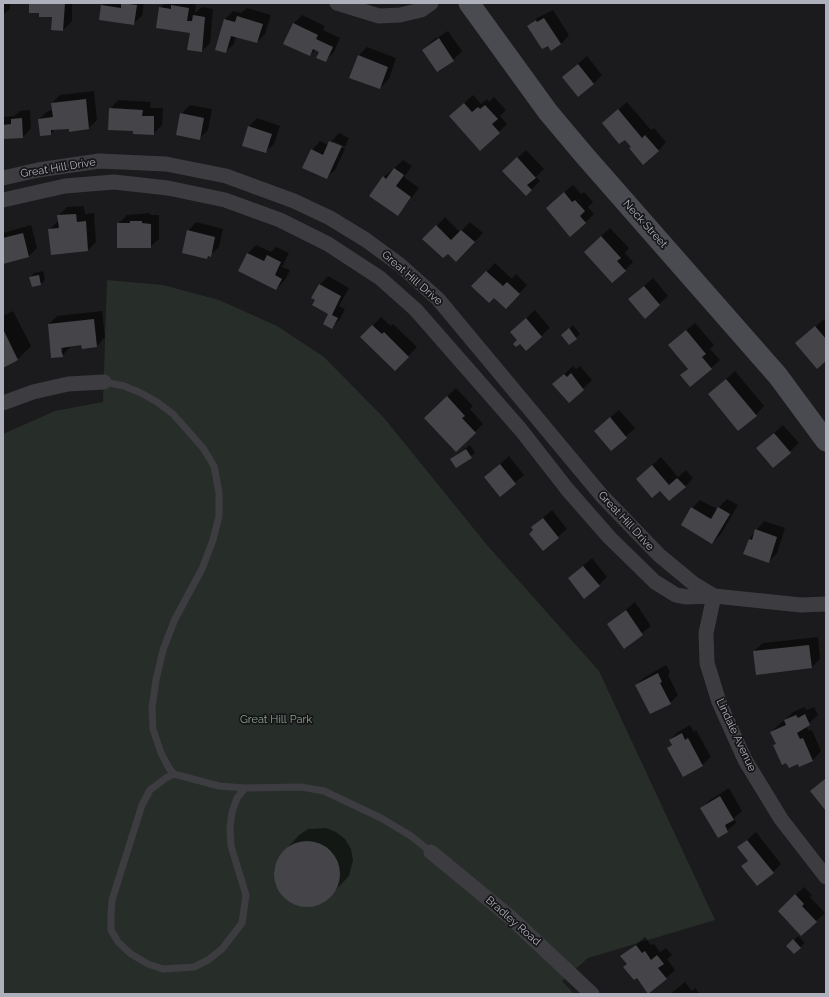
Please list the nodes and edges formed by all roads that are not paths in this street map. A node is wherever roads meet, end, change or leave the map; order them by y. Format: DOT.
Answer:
graph roads {
  1 [pos="337,3"];
  2 [pos="431,3"];
  3 [pos="469,3"];
  4 [pos="3,178"];
  5 [pos="3,200"];
  6 [pos="104,382"];
  7 [pos="3,403"];
  8 [pos="826,441"];
  9 [pos="714,596"];
  10 [pos="826,604"];
  11 [pos="174,774"];
  12 [pos="245,788"];
  13 [pos="431,852"];
  14 [pos="826,877"];
  15 [pos="592,994"];
  1 -- 2 [label="street"];
  3 -- 8 [label="street, Neck Street"];
  4 -- 9 [label="street, Great Hill Drive"];
  5 -- 9 [label="street, Great Hill Drive"];
  6 -- 7 [label="street"];
  6 -- 11 [label="lane"];
  9 -- 10 [label="street, Great Hill Drive"];
  9 -- 14 [label="street, Lindale Avenue"];
  11 -- 12 [label="lane"];
  11 -- 12 [label="lane"];
  12 -- 13 [label="lane"];
  13 -- 15 [label="street, Bradley Road"];
}
